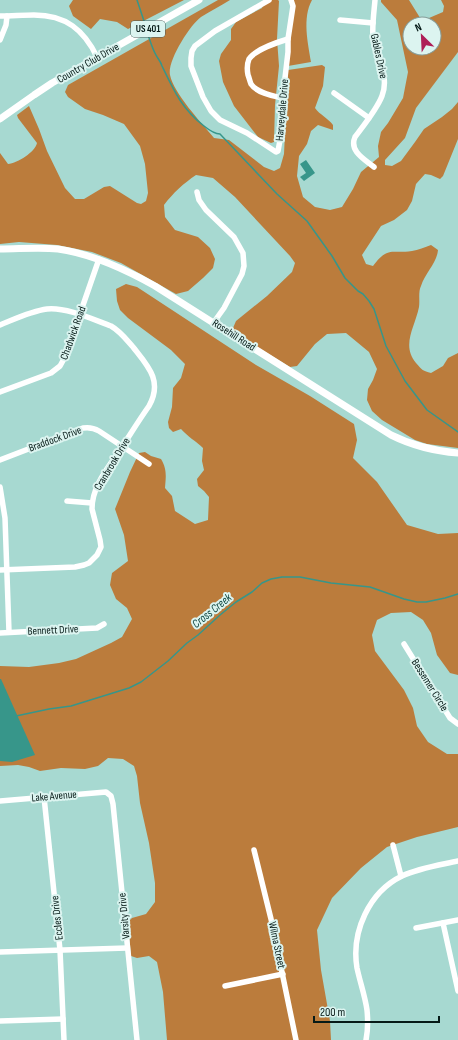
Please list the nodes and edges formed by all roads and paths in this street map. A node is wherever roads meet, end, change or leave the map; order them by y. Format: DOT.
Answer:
graph roads {
  1 [pos="199,0"];
  2 [pos="269,0"];
  3 [pos="291,0"];
  4 [pos="375,0"];
  5 [pos="0,16"];
  6 [pos="7,16"];
  7 [pos="340,20"];
  8 [pos="373,23"];
  9 [pos="288,39"];
  10 [pos="0,40"];
  11 [pos="97,57"];
  12 [pos="334,93"];
  13 [pos="282,98"];
  14 [pos="369,118"];
  15 [pos="0,119"];
  16 [pos="374,167"];
  17 [pos="196,192"];
  18 [pos="0,249"];
  19 [pos="98,259"];
  20 [pos="80,315"];
  21 [pos="214,322"];
  22 [pos="0,325"];
  23 [pos="0,392"];
  24 [pos="122,446"];
  25 [pos="458,453"];
  26 [pos="0,460"];
  27 [pos="149,464"];
  28 [pos="0,487"];
  29 [pos="67,501"];
  30 [pos="92,503"];
  31 [pos="0,570"];
  32 [pos="7,570"];
  33 [pos="104,624"];
  34 [pos="9,632"];
  35 [pos="0,633"];
  36 [pos="404,644"];
  37 [pos="458,724"];
  38 [pos="109,794"];
  39 [pos="44,797"];
  40 [pos="0,802"];
  41 [pos="393,845"];
  42 [pos="254,850"];
  43 [pos="458,861"];
  44 [pos="401,876"];
  45 [pos="458,920"];
  46 [pos="443,923"];
  47 [pos="416,928"];
  48 [pos="127,948"];
  49 [pos="60,950"];
  50 [pos="0,952"];
  51 [pos="283,974"];
  52 [pos="225,986"];
  53 [pos="458,991"];
  54 [pos="63,1019"];
  55 [pos="0,1021"];
  56 [pos="64,1040"];
  57 [pos="136,1040"];
  58 [pos="296,1040"];
  59 [pos="366,1040"];
  1 -- 11 [label="main road, Country Club Drive / US 401"];
  2 -- 13 [label="street, Harveydale Drive"];
  3 -- 9 [label="street, Harveydale Drive"];
  4 -- 8 [label="street, Gables Drive"];
  5 -- 6 [label="street"];
  6 -- 10 [label="street"];
  6 -- 11 [label="street"];
  7 -- 8 [label="street"];
  8 -- 14 [label="street, Gables Drive"];
  9 -- 13 [label="street, Harveydale Drive"];
  9 -- 13 [label="street"];
  11 -- 15 [label="main road, Country Club Drive / US 401"];
  12 -- 14 [label="street"];
  14 -- 16 [label="street, Gables Drive"];
  17 -- 21 [label="street"];
  18 -- 19 [label="main road, Rosehill Road"];
  19 -- 20 [label="street, Chadwick Road"];
  19 -- 21 [label="main road, Rosehill Road"];
  20 -- 22 [label="street, Cranbrook Drive"];
  20 -- 23 [label="street, Chadwick Road"];
  20 -- 24 [label="street, Cranbrook Drive"];
  21 -- 25 [label="main road, Rosehill Road"];
  24 -- 26 [label="street, Braddock Drive"];
  24 -- 27 [label="street, Braddock Drive"];
  24 -- 30 [label="street, Cranbrook Drive"];
  28 -- 32 [label="street"];
  29 -- 30 [label="street"];
  30 -- 32 [label="street, Cranbrook Drive"];
  31 -- 32 [label="street, Cranbrook Drive"];
  32 -- 34 [label="street"];
  33 -- 34 [label="street, Bennett Drive"];
  34 -- 35 [label="street, Bennett Drive"];
  36 -- 37 [label="street, Bessemer Circle"];
  38 -- 39 [label="street, Lake Avenue"];
  38 -- 48 [label="street, Varsity Drive"];
  39 -- 40 [label="street, Lake Avenue"];
  39 -- 49 [label="street, Eccles Drive"];
  41 -- 44 [label="street"];
  42 -- 51 [label="street, Wilma Street"];
  43 -- 44 [label="street"];
  44 -- 59 [label="street"];
  45 -- 46 [label="street"];
  46 -- 47 [label="street"];
  46 -- 53 [label="street"];
  48 -- 49 [label="street"];
  48 -- 57 [label="street, Varsity Drive"];
  49 -- 50 [label="street"];
  49 -- 54 [label="street, Eccles Drive"];
  51 -- 52 [label="street"];
  51 -- 58 [label="street, Wilma Street"];
  54 -- 55 [label="street"];
  54 -- 56 [label="street, Eccles Drive"];
}
